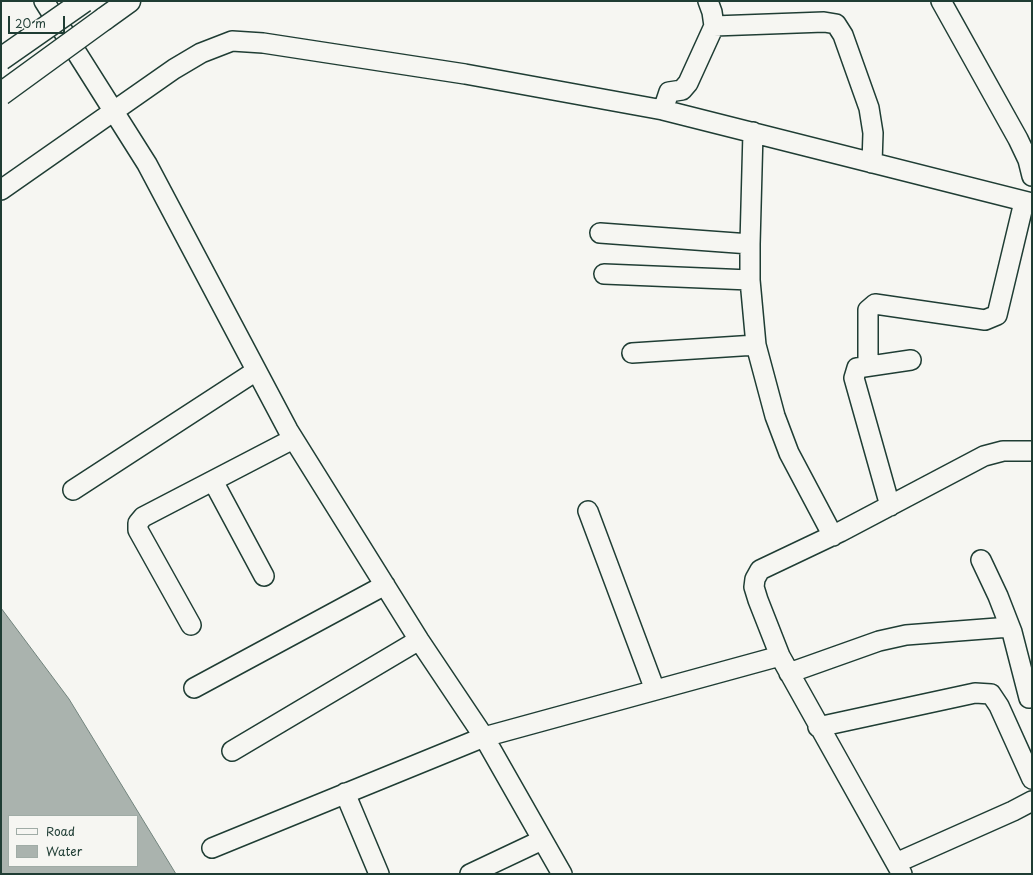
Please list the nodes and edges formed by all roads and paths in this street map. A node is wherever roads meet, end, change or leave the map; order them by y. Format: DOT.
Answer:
graph roads {
  1 [pos="44,1"];
  2 [pos="84,1"];
  3 [pos="128,1"];
  4 [pos="708,1"];
  5 [pos="941,1"];
  6 [pos="714,26"];
  7 [pos="1,59"];
  8 [pos="1,94"];
  9 [pos="114,110"];
  10 [pos="663,110"];
  11 [pos="753,132"];
  12 [pos="872,163"];
  13 [pos="1032,176"];
  14 [pos="1,190"];
  15 [pos="1028,203"];
  16 [pos="600,233"];
  17 [pos="750,244"];
  18 [pos="604,274"];
  19 [pos="750,280"];
  20 [pos="756,345"];
  21 [pos="632,353"];
  22 [pos="911,360"];
  23 [pos="868,366"];
  24 [pos="256,371"];
  25 [pos="293,438"];
  26 [pos="1032,450"];
  27 [pos="213,481"];
  28 [pos="73,490"];
  29 [pos="890,506"];
  30 [pos="588,511"];
  31 [pos="833,536"];
  32 [pos="981,560"];
  33 [pos="264,576"];
  34 [pos="385,585"];
  35 [pos="191,625"];
  36 [pos="1010,627"];
  37 [pos="418,640"];
  38 [pos="780,656"];
  39 [pos="789,673"];
  40 [pos="194,688"];
  41 [pos="655,690"];
  42 [pos="1030,698"];
  43 [pos="999,706"];
  44 [pos="818,727"];
  45 [pos="484,737"];
  46 [pos="232,751"];
  47 [pos="1032,779"];
  48 [pos="345,793"];
  49 [pos="1032,801"];
  50 [pos="542,840"];
  51 [pos="212,848"];
  52 [pos="899,868"];
  53 [pos="379,874"];
  54 [pos="470,874"];
  55 [pos="562,874"];
  1 -- 9 [label="street"];
  2 -- 7 [label="main road, bridge"];
  3 -- 8 [label="main road, bridge"];
  4 -- 6 [label="street"];
  5 -- 13 [label="street"];
  6 -- 10 [label="street"];
  6 -- 12 [label="street"];
  9 -- 10 [label="street"];
  9 -- 14 [label="street"];
  9 -- 24 [label="street"];
  10 -- 11 [label="street"];
  11 -- 12 [label="street"];
  11 -- 17 [label="street"];
  12 -- 15 [label="street"];
  15 -- 23 [label="street"];
  16 -- 17 [label="street"];
  17 -- 19 [label="street"];
  18 -- 19 [label="street"];
  19 -- 20 [label="street"];
  20 -- 21 [label="street"];
  20 -- 31 [label="street"];
  22 -- 23 [label="street"];
  23 -- 29 [label="street"];
  24 -- 25 [label="street"];
  24 -- 28 [label="street"];
  25 -- 27 [label="street"];
  25 -- 34 [label="street"];
  26 -- 29 [label="street"];
  27 -- 33 [label="street"];
  27 -- 35 [label="street"];
  29 -- 31 [label="street"];
  30 -- 41 [label="street"];
  31 -- 38 [label="street"];
  32 -- 36 [label="street"];
  34 -- 37 [label="street"];
  34 -- 40 [label="street"];
  36 -- 39 [label="street"];
  36 -- 42 [label="street"];
  37 -- 45 [label="street"];
  37 -- 46 [label="street"];
  38 -- 39 [label="street"];
  38 -- 41 [label="street"];
  39 -- 44 [label="street"];
  41 -- 45 [label="street"];
  42 -- 43 [label="street"];
  43 -- 44 [label="street"];
  43 -- 47 [label="street"];
  44 -- 52 [label="street"];
  45 -- 48 [label="street"];
  45 -- 50 [label="street"];
  48 -- 51 [label="street"];
  48 -- 53 [label="street"];
  49 -- 52 [label="street"];
  50 -- 54 [label="street"];
  50 -- 55 [label="street"];
}
